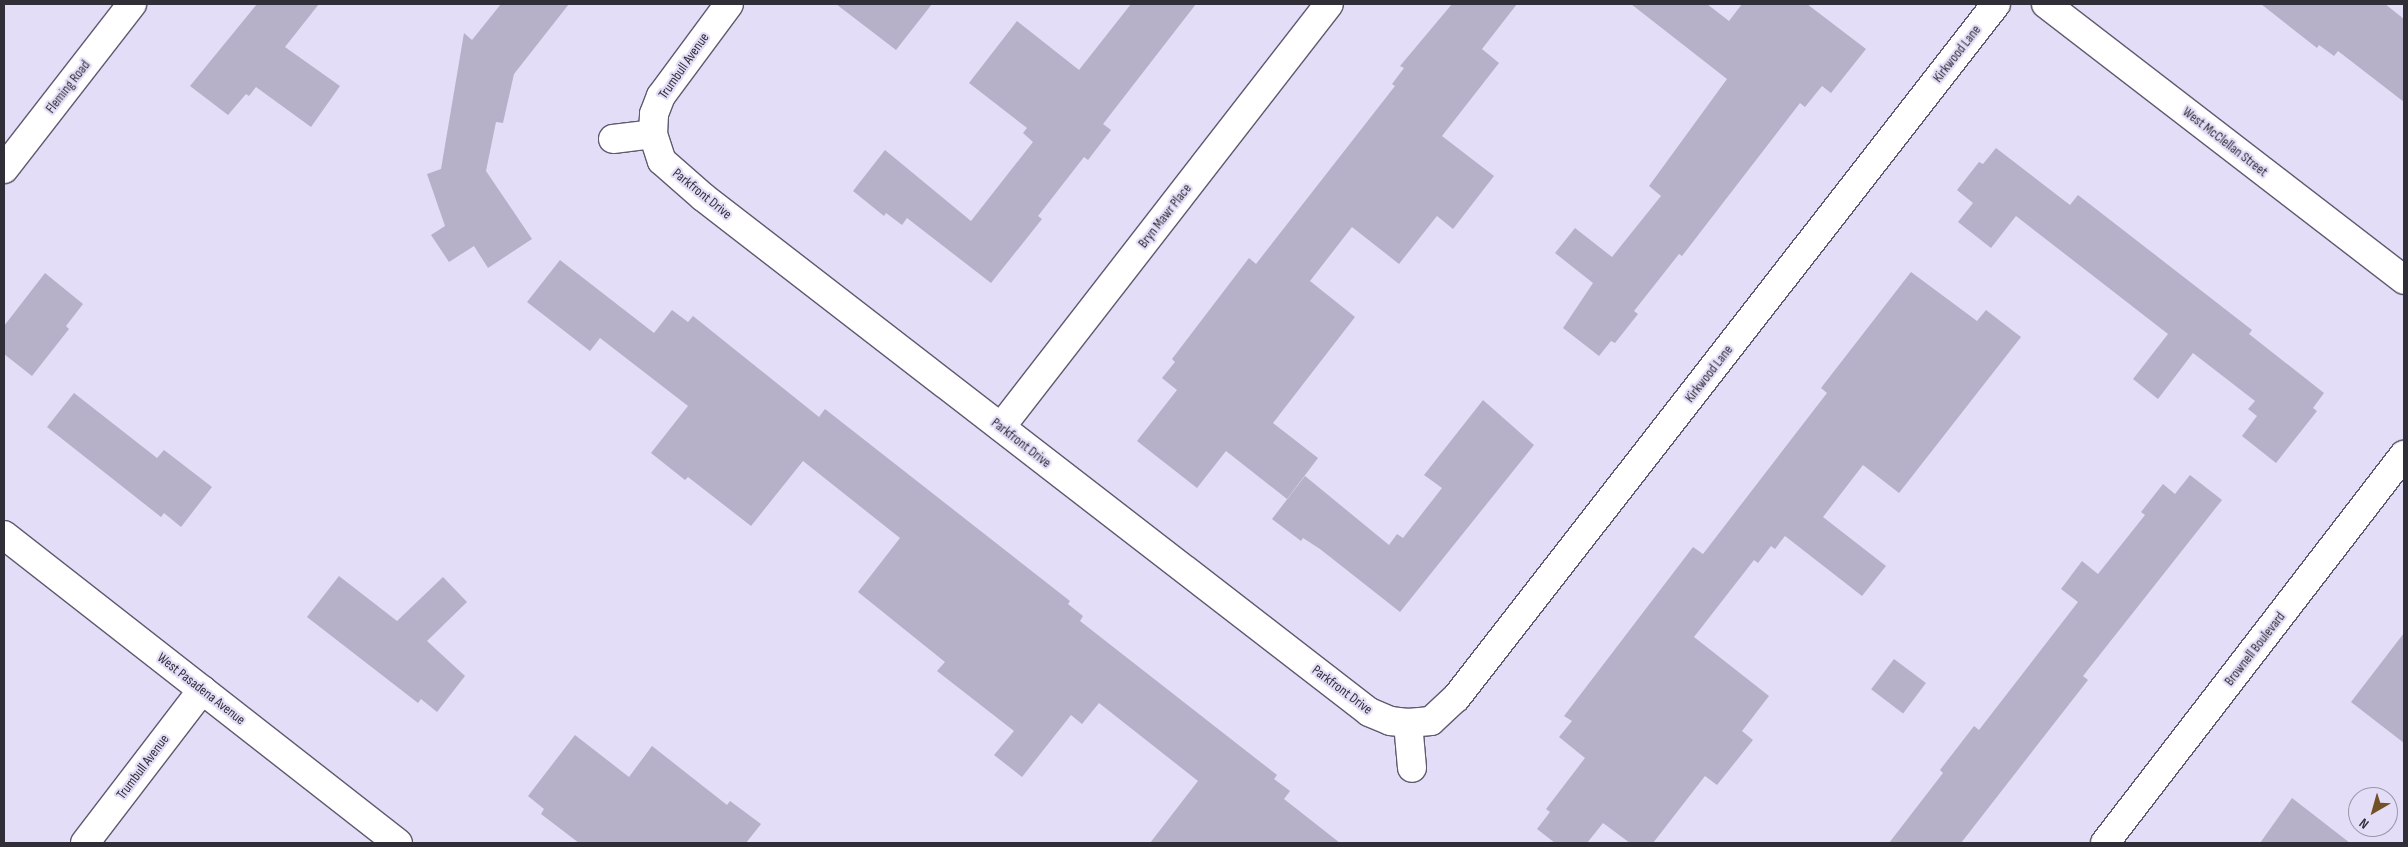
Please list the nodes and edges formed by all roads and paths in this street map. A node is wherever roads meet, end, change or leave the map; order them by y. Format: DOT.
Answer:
graph roads {
  1 [pos="132,4"];
  2 [pos="730,4"];
  3 [pos="1329,4"];
  4 [pos="1996,4"];
  5 [pos="2046,4"];
  6 [pos="653,134"];
  7 [pos="613,139"];
  8 [pos="4,169"];
  9 [pos="2404,280"];
  10 [pos="1001,427"];
  11 [pos="2404,456"];
  12 [pos="4,534"];
  13 [pos="202,690"];
  14 [pos="1408,723"];
  15 [pos="1412,768"];
  16 [pos="85,843"];
  17 [pos="398,843"];
  18 [pos="2105,843"];
  1 -- 8 [label="street, Fleming Road"];
  2 -- 6 [label="street, Trumbull Avenue"];
  3 -- 10 [label="street, Bryn Mawr Place"];
  4 -- 14 [label="street, Kirkwood Lane"];
  5 -- 9 [label="street, West McClellan Street"];
  6 -- 7 [label="street"];
  6 -- 10 [label="street, Parkfront Drive"];
  10 -- 14 [label="street, Parkfront Drive"];
  11 -- 18 [label="street, Brownell Boulevard"];
  12 -- 13 [label="street, West Pasadena Avenue"];
  13 -- 16 [label="street, Trumbull Avenue"];
  13 -- 17 [label="street, West Pasadena Avenue"];
  14 -- 15 [label="street"];
}
